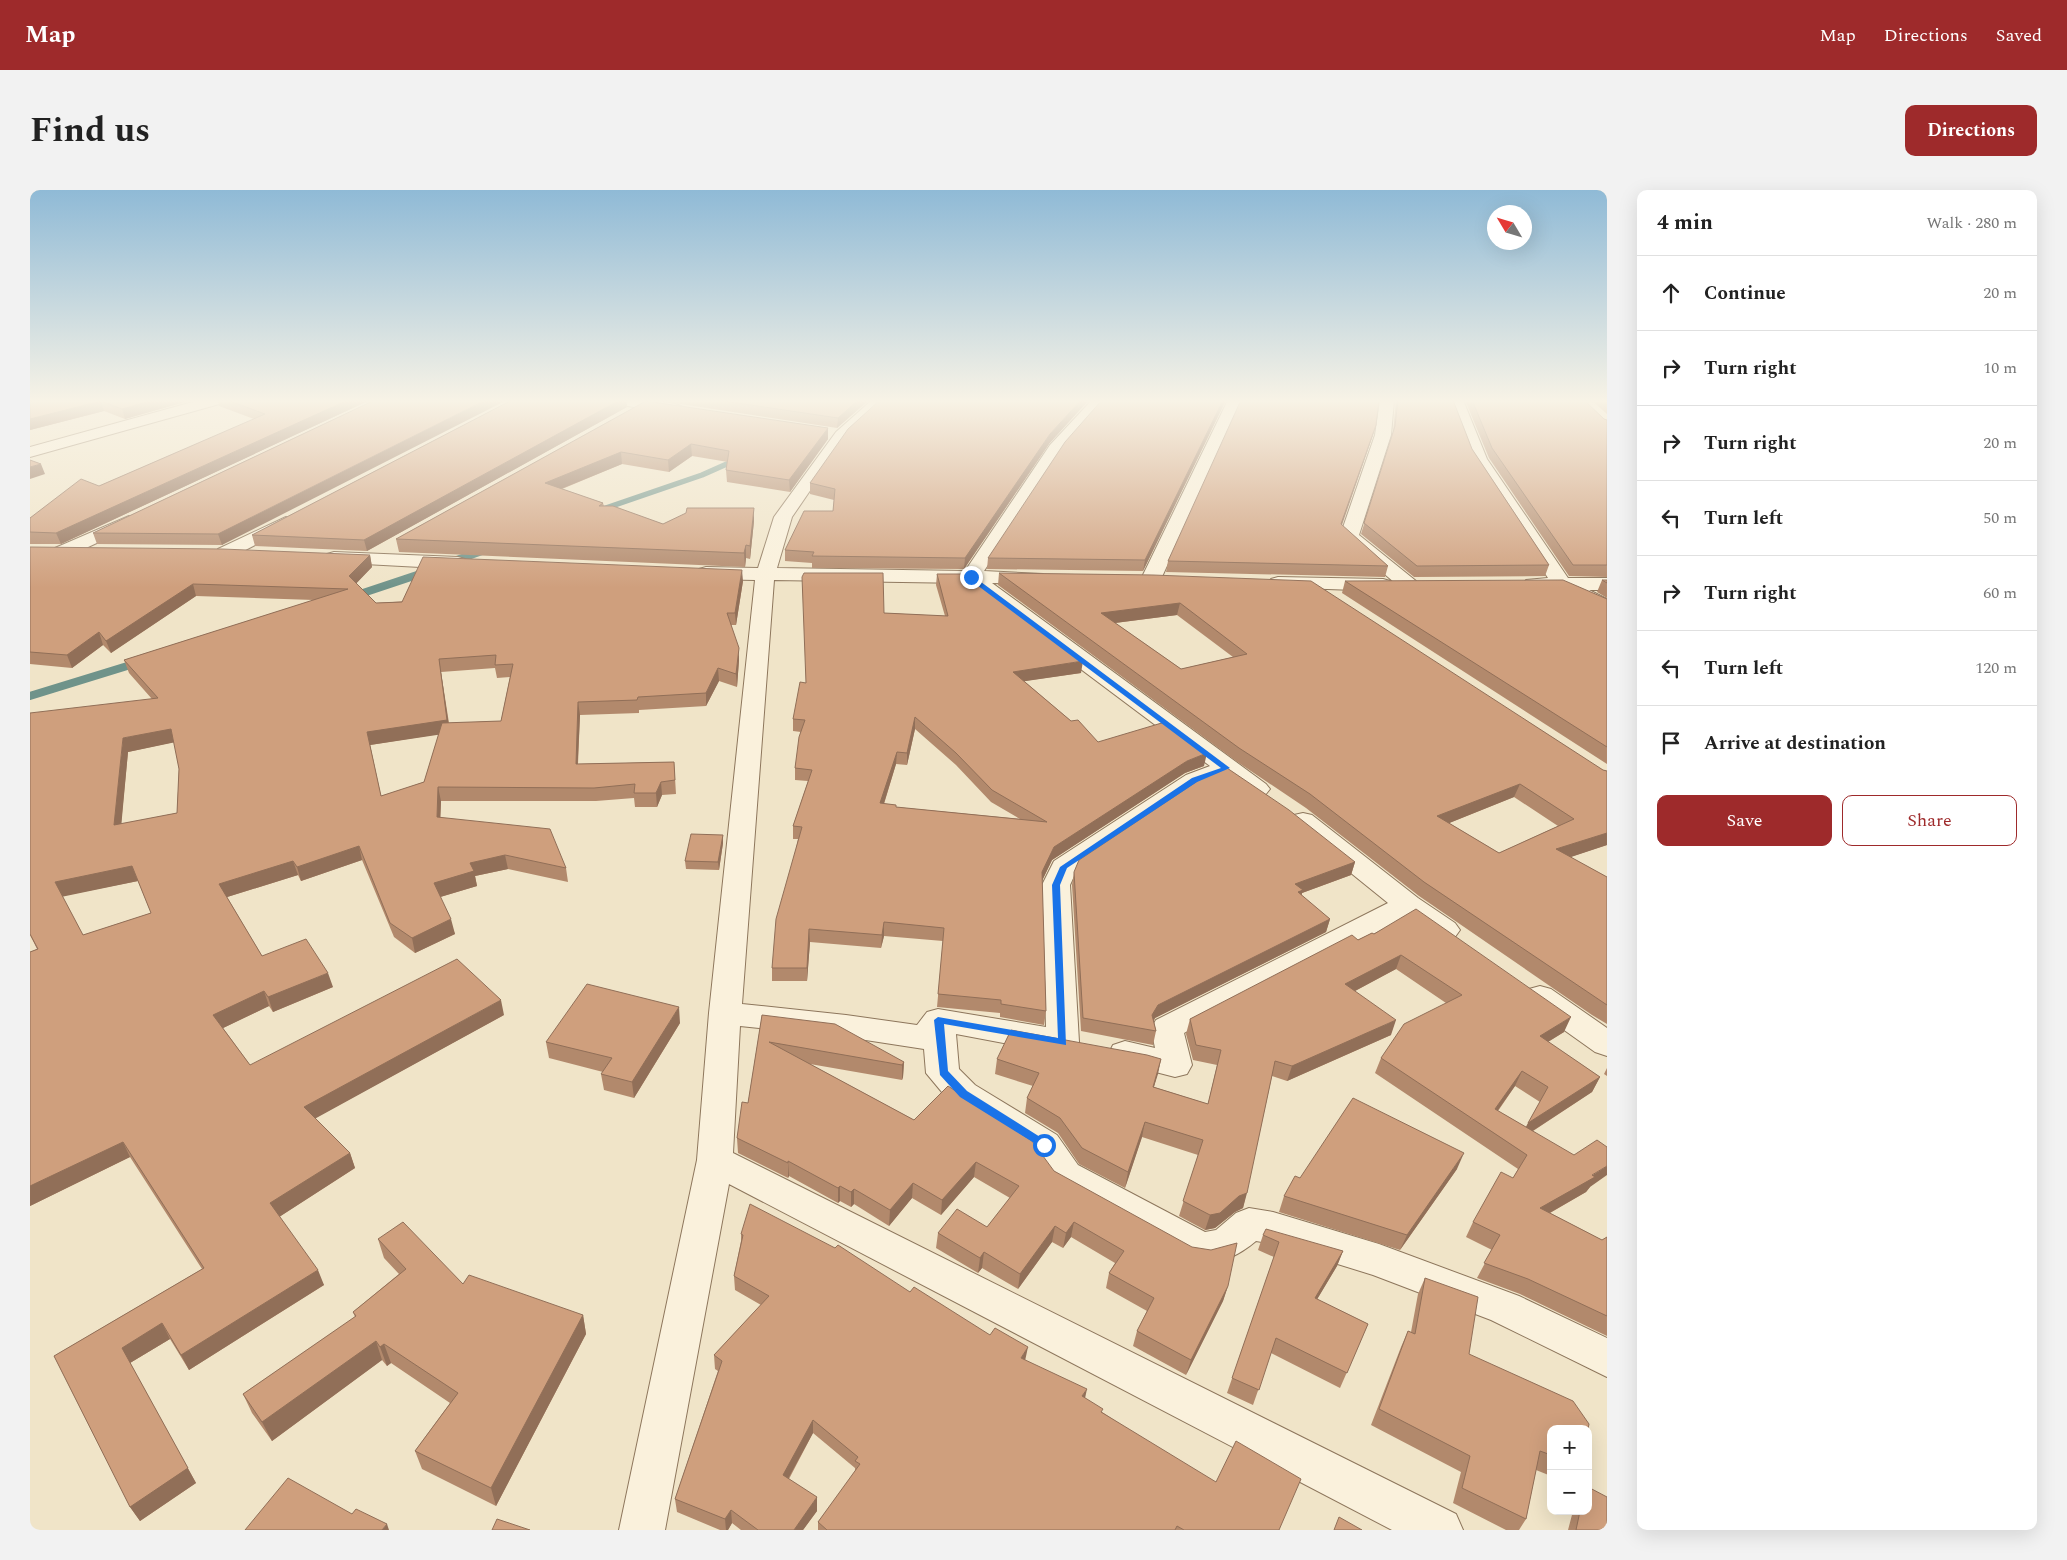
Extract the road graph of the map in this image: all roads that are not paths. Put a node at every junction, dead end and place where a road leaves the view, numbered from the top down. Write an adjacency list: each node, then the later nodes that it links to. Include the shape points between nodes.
1 (815, 463): 17 (street, via 782,517)
2 (1046, 463): 18 (street)
3 (1209, 463): 20 (street, via 1160,579)
4 (1374, 463): 25 (street, via 1349,536 1418,585)
5 (1481, 463): 23 (street)
6 (304, 513): 11 (street)
7 (143, 514): 9 (street, via 54,552)
8 (396, 545): 14 (street)
9 (101, 552)
10 (206, 553): 11 (street)
11 (225, 553): 12 (street)
12 (264, 555)
13 (312, 557): 14 (street)
14 (370, 559): 15 (street)
15 (475, 563)
16 (688, 572): 17 (street)
17 (765, 575): 18 (street); 32 (street)
18 (971, 577): 19 (street); 28 (street)
19 (1051, 578)
20 (1131, 578)
21 (1257, 582): 25 (street)
22 (1514, 584): 23 (street)
23 (1562, 584): 24 (street); 27 (street)
24 (1607, 584)
25 (1314, 585): 26 (street)
26 (1347, 606)
27 (1607, 608)
28 (1226, 768): 29 (street, via 1280,805); 35 (street, via 1194,780 1064,867 1056,885)
29 (1408, 904): 30 (street); 35 (street, via 1167,1028 1175,1066 1144,1056)
30 (1464, 943)
31 (1520, 982): 34 (street)
32 (725, 1013): 33 (street, via 925,1038); 36 (street)
33 (938, 1020): 35 (street); 37 (street, via 943,1072 963,1094 1044,1145 1065,1175 1202,1249 1227,1243 1249,1224 1273,1228 1379,1261 1505,1308)
34 (1607, 1044)
35 (1084, 1046)
36 (715, 1160): 38 (street); 39 (street)
37 (1607, 1358)
38 (646, 1528)
39 (1440, 1530)

